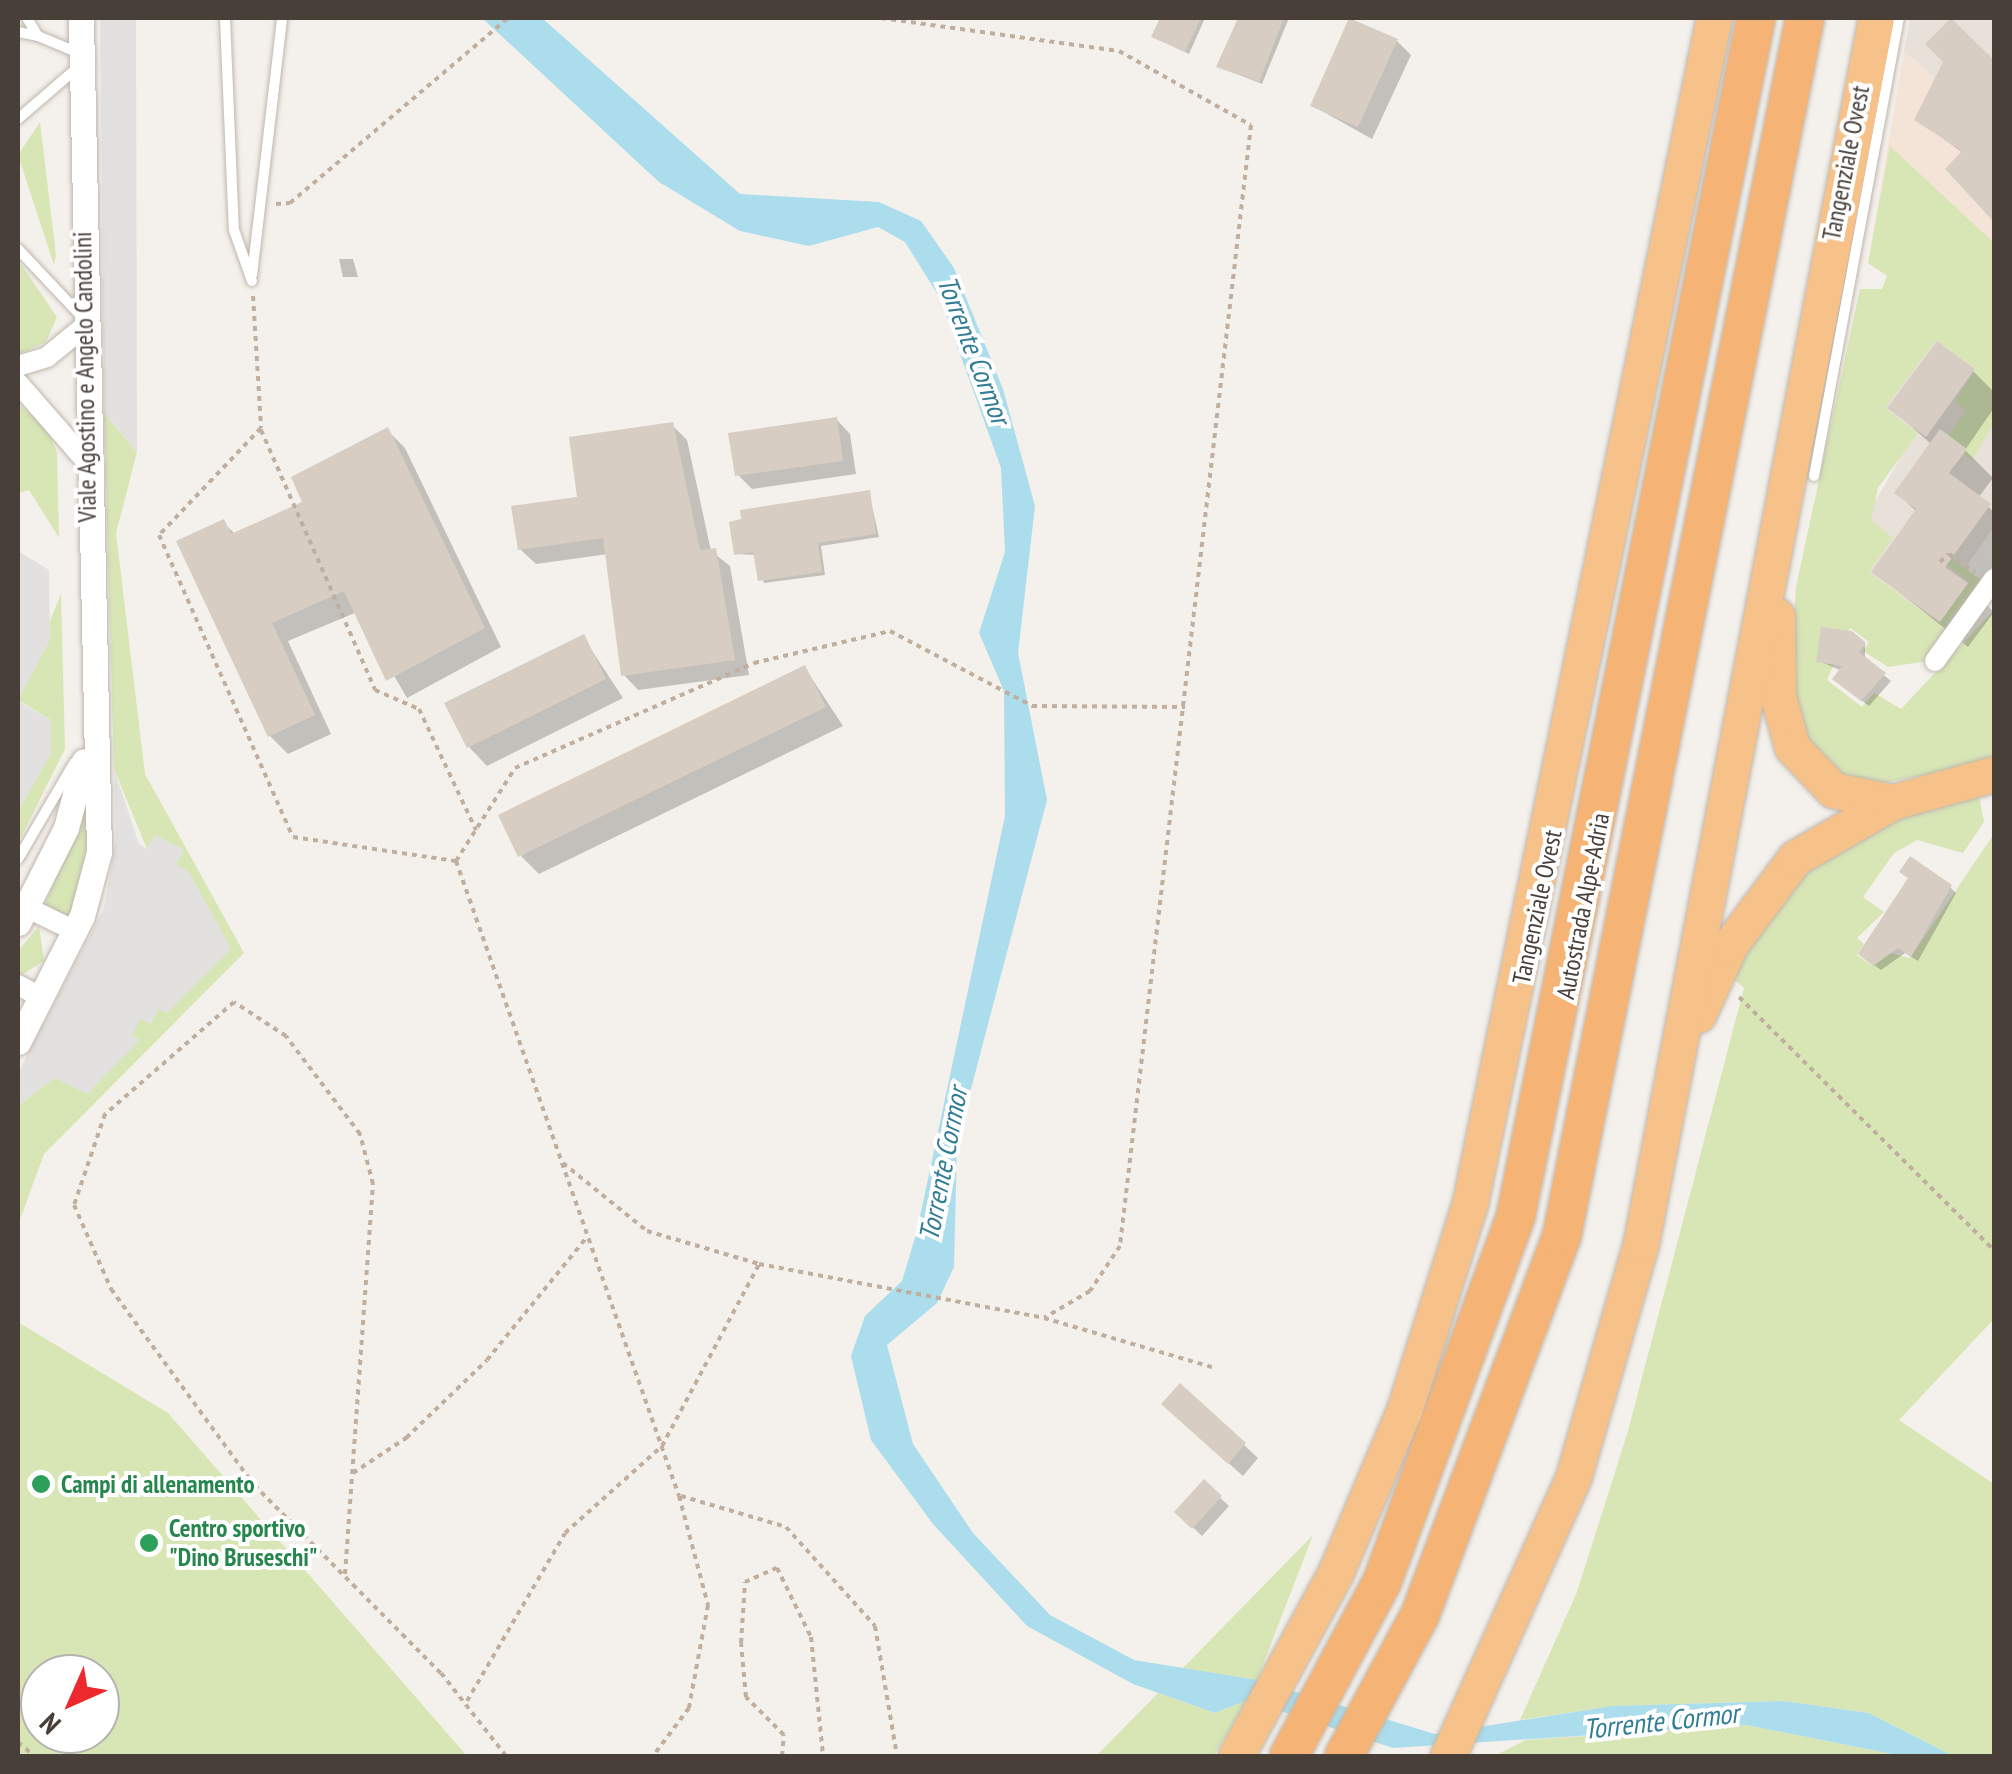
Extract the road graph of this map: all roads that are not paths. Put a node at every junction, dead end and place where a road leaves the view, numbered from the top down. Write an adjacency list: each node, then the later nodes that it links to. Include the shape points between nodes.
1 (27, 18): 11 (lane)
2 (80, 18): 12 (street, Viale Agostino e Angelo Candolini)
3 (225, 18): 4 (lane, via 230,199 252,281 255,206)
4 (282, 18)
5 (1714, 18): 32 (highway, Tangenziale Ovest, via 1470,1203 1404,1412 1335,1574)
6 (1756, 18): 33 (highway, Autostrada Alpe-Adria, via 1516,1215 1382,1582)
7 (1805, 18): 34 (highway, Autostrada Alpe-Adria, via 1562,1234 1420,1616)
8 (1876, 18): 20 (highway, Tangenziale Ovest)
9 (1900, 18): 19 (lane)
10 (18, 32): 11 (lane)
11 (38, 36): 12 (lane)
12 (81, 59): 13 (lane); 15 (street, Viale Agostino e Angelo Candolini)
13 (18, 119)
14 (18, 248): 15 (lane)
15 (84, 323): 16 (street, via 47,357); 18 (street, Viale Agostino e Angelo Candolini)
16 (18, 366)
17 (18, 383): 18 (street)
18 (86, 461): 23 (street, Viale Agostino e Angelo Candolini)
19 (1814, 476)
20 (1774, 551): 25 (highway, via 1778,696 1792,746 1833,790); 31 (highway, Tangenziale Ovest)
21 (1992, 582): 22 (street)
22 (1936, 661)
23 (90, 736): 26 (lane); 27 (street, Viale Agostino e Angelo Candolini, via 73,808); 28 (street, Viale Agostino e Angelo Candolini, via 99,852)
24 (1994, 774): 25 (highway)
25 (1892, 802): 31 (highway, via 1795,858 1712,982)
26 (18, 859)
27 (22, 915): 28 (street, Viale Agostino e Angelo Candolini)
28 (74, 931): 29 (street, Viale Agostino e Angelo Candolini)
29 (29, 991): 30 (street, Viale Agostino e Angelo Candolini)
30 (18, 1042)
31 (1674, 1060): 35 (highway, Tangenziale Ovest, via 1641,1243 1574,1474)
32 (1236, 1756)
33 (1289, 1756)
34 (1344, 1756)
35 (1448, 1756)

